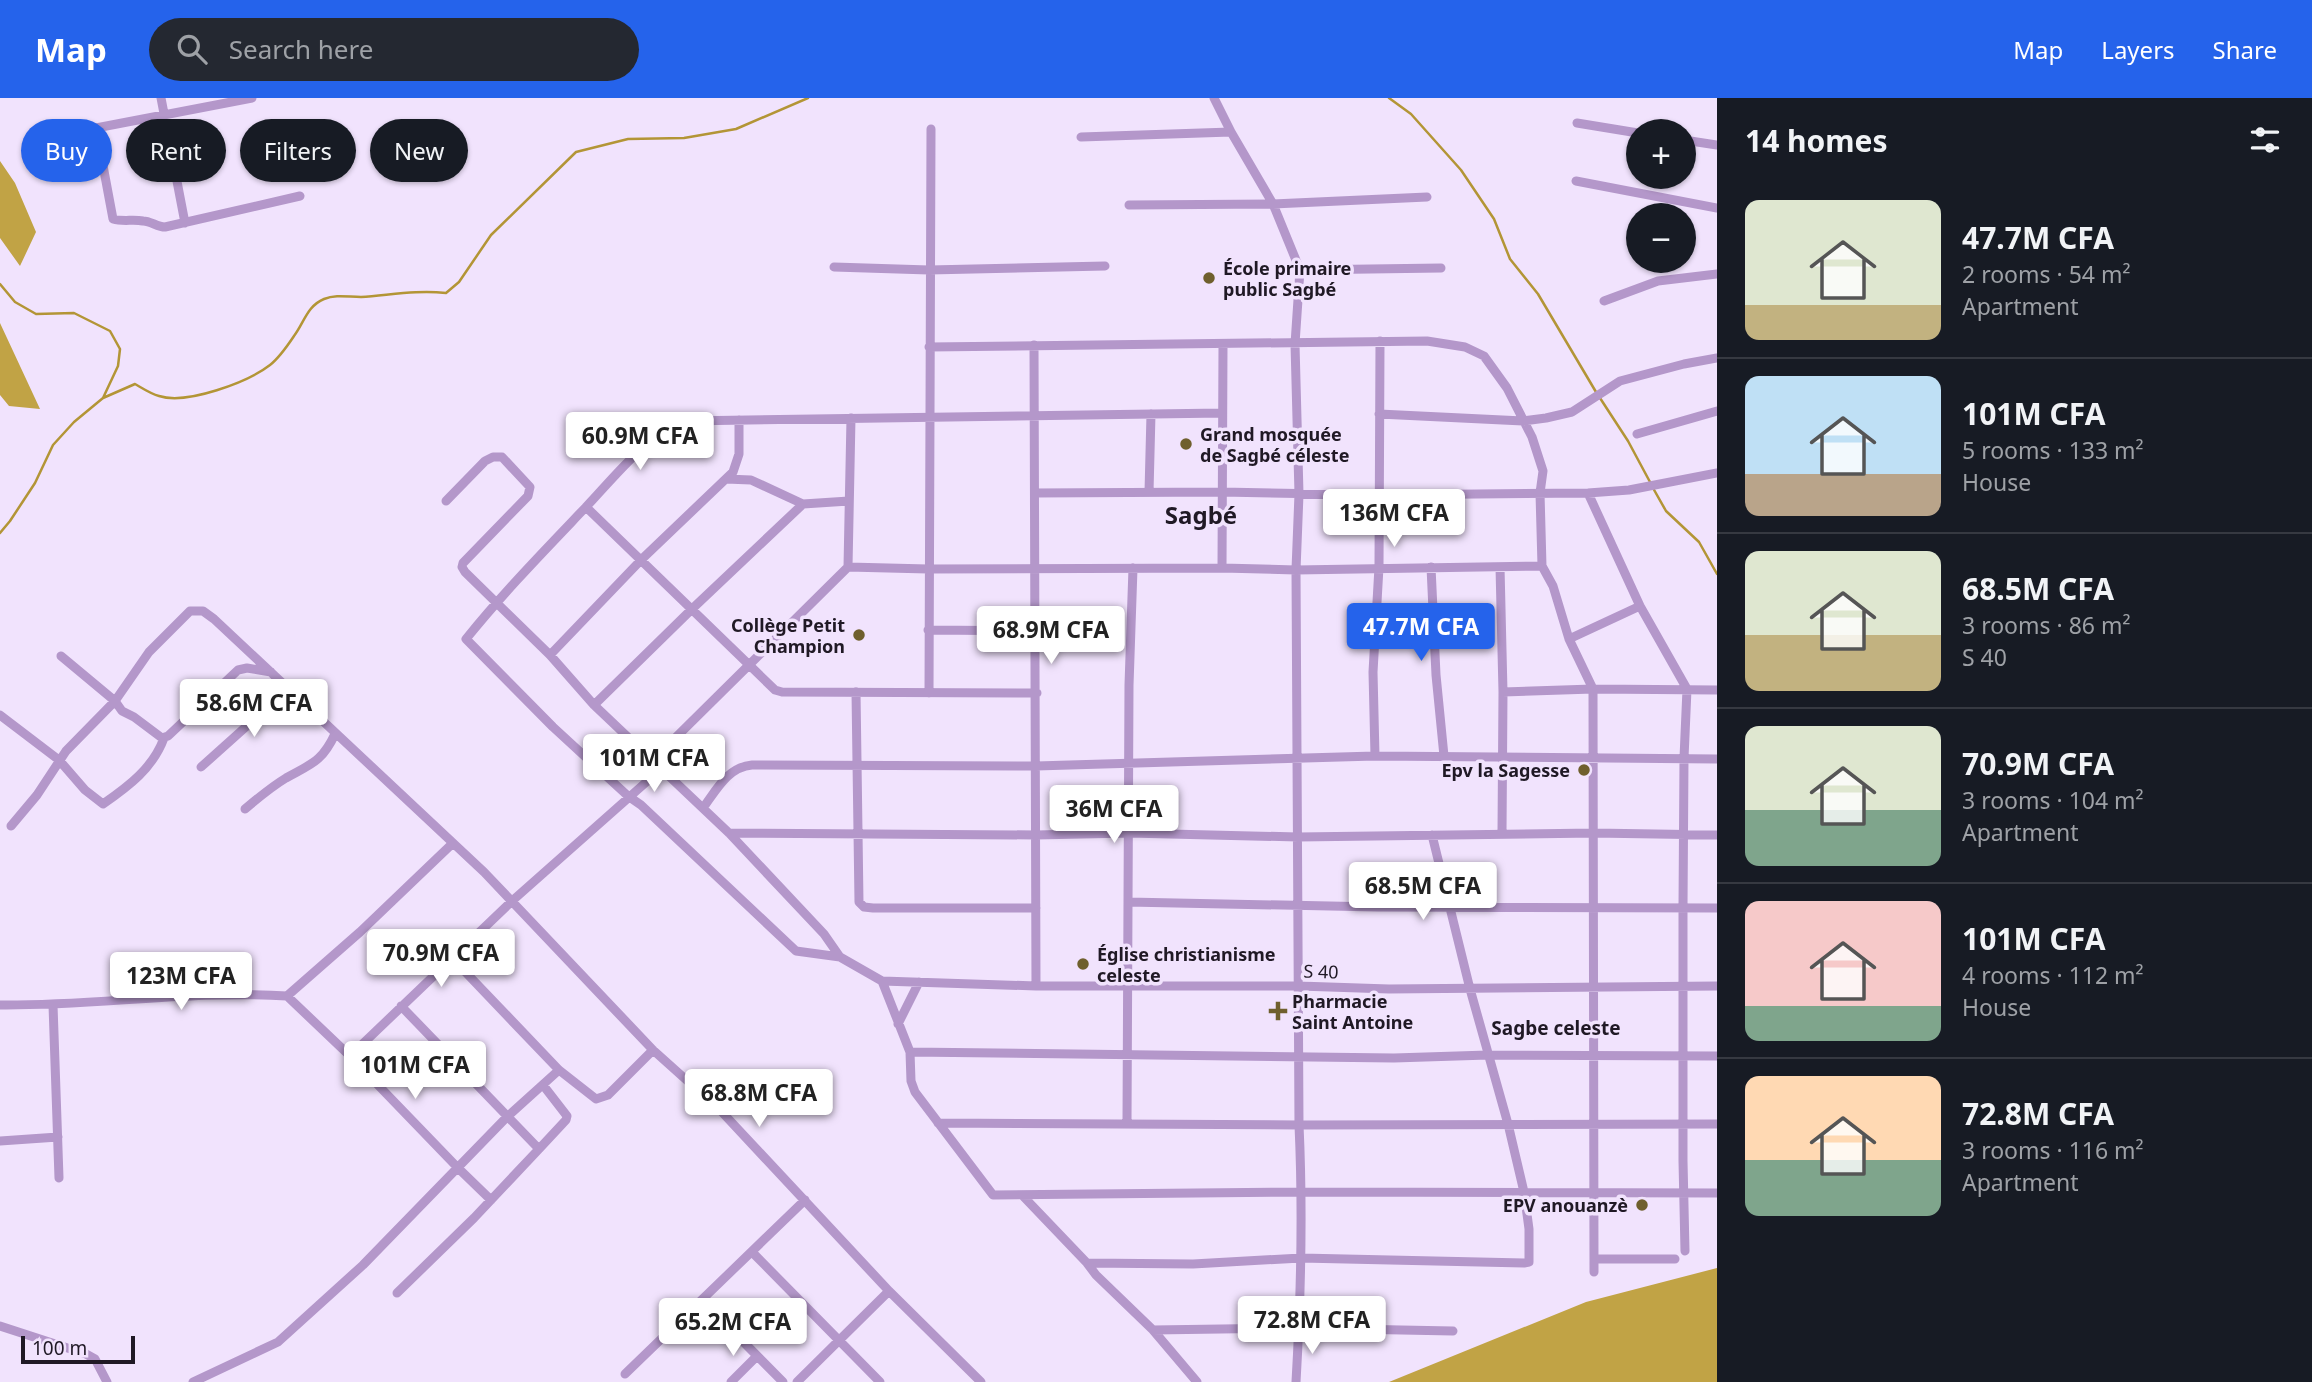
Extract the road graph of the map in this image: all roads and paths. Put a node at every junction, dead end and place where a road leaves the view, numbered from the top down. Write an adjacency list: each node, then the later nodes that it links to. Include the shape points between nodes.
1 (161, 98): 4 (street)
2 (252, 98): 4 (street)
3 (1214, 98): 8 (street)
4 (164, 114): 18 (street); 18 (street, via 99,126 96,131 113,219 145,220 161,228)
5 (1577, 123): 7 (street)
6 (931, 129): 22 (street)
7 (1626, 131)
8 (1231, 132): 9 (street); 15 (street)
9 (1081, 137)
10 (1696, 142): 11 (street)
11 (1717, 145)
12 (1576, 181): 17 (street)
13 (300, 196): 18 (street)
14 (1427, 197): 15 (street)
15 (1273, 204): 16 (street); 23 (street)
16 (1129, 205)
17 (1717, 208)
18 (185, 223)
19 (1105, 266): 22 (street)
20 (834, 267): 22 (street)
21 (1441, 268): 23 (street)
22 (929, 270): 30 (street)
23 (1300, 270): 27 (street)
24 (1717, 274): 25 (street, via 1658,281)
25 (1604, 301)
26 (1380, 341): 27 (street); 35 (street); 40 (street, via 1427,341 1475,350 1498,374)
27 (1295, 344): 29 (street); 49 (street)
28 (1034, 345): 29 (street); 30 (street); 36 (street)
29 (1223, 345): 33 (street)
30 (929, 346): 37 (street)
31 (1717, 358): 40 (street, via 1620,381 1572,412)
32 (1717, 411): 41 (street)
33 (1222, 413): 34 (street); 45 (street)
34 (1151, 414): 36 (street); 44 (street)
35 (1379, 414): 40 (street); 50 (street)
36 (1034, 416): 37 (street); 46 (street)
37 (929, 417): 38 (street); 63 (street)
38 (851, 418): 39 (street); 52 (street)
39 (739, 420): 43 (street, via 739,454); 54 (street, via 675,424 647,445)
40 (1523, 421): 47 (street, via 1542,464)
41 (1637, 434)
42 (1717, 473): 48 (street)
43 (726, 480): 53 (street, via 751,480); 55 (street)
44 (1149, 492): 45 (street); 46 (street)
45 (1222, 492): 49 (street); 62 (street)
46 (1035, 493): 64 (street)
47 (1540, 493): 48 (street); 50 (street); 57 (street)
48 (1588, 493): 67 (street)
49 (1299, 494): 50 (street); 65 (street)
50 (1379, 495): 58 (street)
51 (446, 501): 66 (street, via 493,457 502,457 530,487 528,496 463,562 465,572)
52 (849, 501): 53 (street); 56 (street)
53 (803, 504): 68 (street)
54 (586, 507): 55 (street); 66 (street)
55 (642, 559): 68 (street); 72 (street)
56 (848, 566): 63 (street); 74 (street)
57 (1542, 566): 60 (street); 71 (street)
58 (1379, 567): 59 (street); 65 (street); 89 (street, via 1373,672)
59 (1431, 567): 60 (street); 90 (street)
60 (1500, 567): 81 (street)
61 (1133, 568): 62 (street); 64 (street); 98 (street)
62 (1222, 568): 65 (street)
63 (928, 569): 64 (street); 69 (street)
64 (1035, 570): 70 (street)
65 (1296, 570): 96 (street)
66 (496, 602): 72 (street); 103 (street, via 466,639)
67 (1640, 606): 71 (street); 78 (street)
68 (692, 609): 74 (street); 85 (street)
69 (928, 630): 70 (street); 82 (street)
70 (1036, 632): 83 (street)
71 (1569, 639): 77 (street)
72 (550, 655): 85 (street)
73 (61, 656): 84 (street)
74 (748, 664): 80 (street, via 782,692); 97 (street)
75 (271, 672): 76 (street); 84 (street, via 214,620 196,610 149,652); 88 (street, via 237,670)
76 (288, 688): 87 (street); 101 (street)
77 (1593, 689): 78 (street); 81 (street); 92 (street)
78 (1687, 689): 79 (street); 93 (street)
79 (1717, 690)
80 (856, 692): 82 (street); 99 (street)
81 (1503, 692): 91 (street)
82 (929, 693): 83 (street)
83 (1037, 693): 100 (street)
84 (115, 701): 88 (street, via 122,711); 95 (street)
85 (594, 705): 97 (street)
86 (0, 715): 95 (street)
87 (335, 734): 105 (street, via 315,763); 117 (street)
88 (164, 738): 95 (street, via 153,762 103,804)
89 (1375, 756): 90 (street); 96 (street)
90 (1444, 756): 91 (street)
91 (1502, 757): 92 (street); 111 (street)
92 (1593, 758): 93 (street); 109 (street)
93 (1684, 758): 94 (street); 110 (street)
94 (1717, 759)
95 (59, 760): 106 (street)
96 (1298, 760): 98 (street); 116 (street)
97 (652, 761): 102 (street)
98 (1129, 763): 100 (street); 108 (street)
99 (858, 765): 100 (street); 104 (street, via 741,766 732,770); 112 (street)
100 (1036, 766): 113 (street)
101 (201, 767)
102 (661, 769): 103 (street); 104 (street)
103 (628, 796): 118 (street); 126 (street, via 796,950)
104 (703, 807): 107 (street)
105 (245, 809)
106 (11, 826)
107 (729, 833): 112 (street); 126 (street)
108 (1129, 833): 113 (street); 116 (street); 119 (street)
109 (1594, 833): 110 (street); 111 (street); 123 (street)
110 (1684, 833): 115 (street); 124 (street)
111 (1502, 834): 114 (street)
112 (859, 835): 113 (street); 122 (street, via 858,891 864,907)
113 (1036, 835): 122 (street)
114 (1432, 835): 116 (street); 121 (street)
115 (1717, 835)
116 (1298, 836): 120 (street)
117 (453, 843): 118 (street); 137 (street)
118 (512, 901): 127 (street); 142 (street)
119 (1128, 902): 120 (street); 134 (street)
120 (1297, 904): 121 (street); 131 (street)
121 (1450, 907): 123 (street); 136 (street)
122 (1036, 908): 130 (street)
123 (1592, 908): 124 (street); 135 (street)
124 (1683, 908): 125 (street); 132 (street)
125 (1717, 908)
126 (840, 957): 128 (street)
127 (452, 958): 140 (street); 151 (street)
128 (882, 981): 129 (street, S 40); 141 (street)
129 (919, 982): 130 (street, S 40); 141 (street)
130 (1036, 986): 134 (street, S 40)
131 (1299, 986): 134 (street, S 40); 136 (street, S 40); 150 (street)
132 (1684, 986): 133 (street, S 40); 135 (street, S 40); 147 (street)
133 (1717, 986)
134 (1128, 987): 144 (street)
135 (1593, 988): 136 (street, S 40); 146 (street)
136 (1470, 989): 145 (street)
137 (287, 996): 139 (street, via 160,997); 148 (street)
138 (0, 1005): 139 (street)
139 (53, 1005): 161 (street)
140 (401, 1006): 148 (street); 153 (street)
141 (898, 1024): 143 (street)
142 (653, 1050): 151 (street, via 601,1099 589,1095); 173 (street, via 722,1111)
143 (910, 1052): 144 (street); 154 (street, via 915,1092)
144 (1127, 1055): 150 (street); 155 (street)
145 (1488, 1055): 146 (street); 150 (street); 156 (street)
146 (1594, 1055): 147 (street); 157 (street)
147 (1683, 1055): 149 (street); 158 (street)
148 (350, 1056): 164 (street)
149 (1717, 1056)
150 (1299, 1057): 160 (street)
151 (559, 1070): 152 (street)
152 (543, 1085): 153 (street); 163 (street, via 567,1116)
153 (507, 1117): 163 (street); 164 (street)
154 (938, 1123): 155 (street); 171 (street, via 993,1195)
155 (1127, 1123): 160 (street)
156 (1507, 1124): 157 (street); 160 (street); 167 (street)
157 (1594, 1124): 158 (street); 170 (street)
158 (1682, 1124): 159 (street); 168 (street)
159 (1717, 1124)
160 (1298, 1125): 166 (street)
161 (58, 1137): 162 (street); 165 (street)
162 (0, 1142)
163 (540, 1149): 172 (street)
164 (458, 1168): 172 (street); 193 (street, via 363,1265 278,1342)
165 (59, 1178)
166 (1302, 1192): 167 (street); 171 (street); 176 (street)
167 (1524, 1192): 170 (street); 176 (street, via 1527,1263)
168 (1683, 1193): 169 (street); 170 (street); 174 (street)
169 (1717, 1193)
170 (1594, 1194): 177 (street)
171 (1022, 1195): 179 (street)
172 (491, 1200): 182 (street)
173 (805, 1200): 175 (street); 181 (street)
174 (1685, 1251)
175 (752, 1252): 183 (street); 188 (street)
176 (1301, 1258): 179 (street); 185 (street)
177 (1594, 1259): 178 (street); 180 (street)
178 (1675, 1259)
179 (1087, 1263): 186 (street)
180 (1594, 1272)
181 (889, 1291): 188 (street); 191 (street)
182 (397, 1293)
183 (702, 1300): 189 (street); 190 (street)
184 (0, 1326): 192 (street, via 86,1354 95,1359)
185 (1299, 1328): 186 (street); 187 (street); 199 (street)
186 (1153, 1330): 198 (street)
187 (1453, 1331)
188 (839, 1341): 196 (street); 197 (street)
189 (757, 1356): 194 (street); 195 (street)
190 (625, 1374)
191 (978, 1381)
192 (107, 1382)
193 (193, 1382)
194 (731, 1382)
195 (783, 1382)
196 (797, 1382)
197 (880, 1382)
198 (1197, 1382)
199 (1296, 1382)

